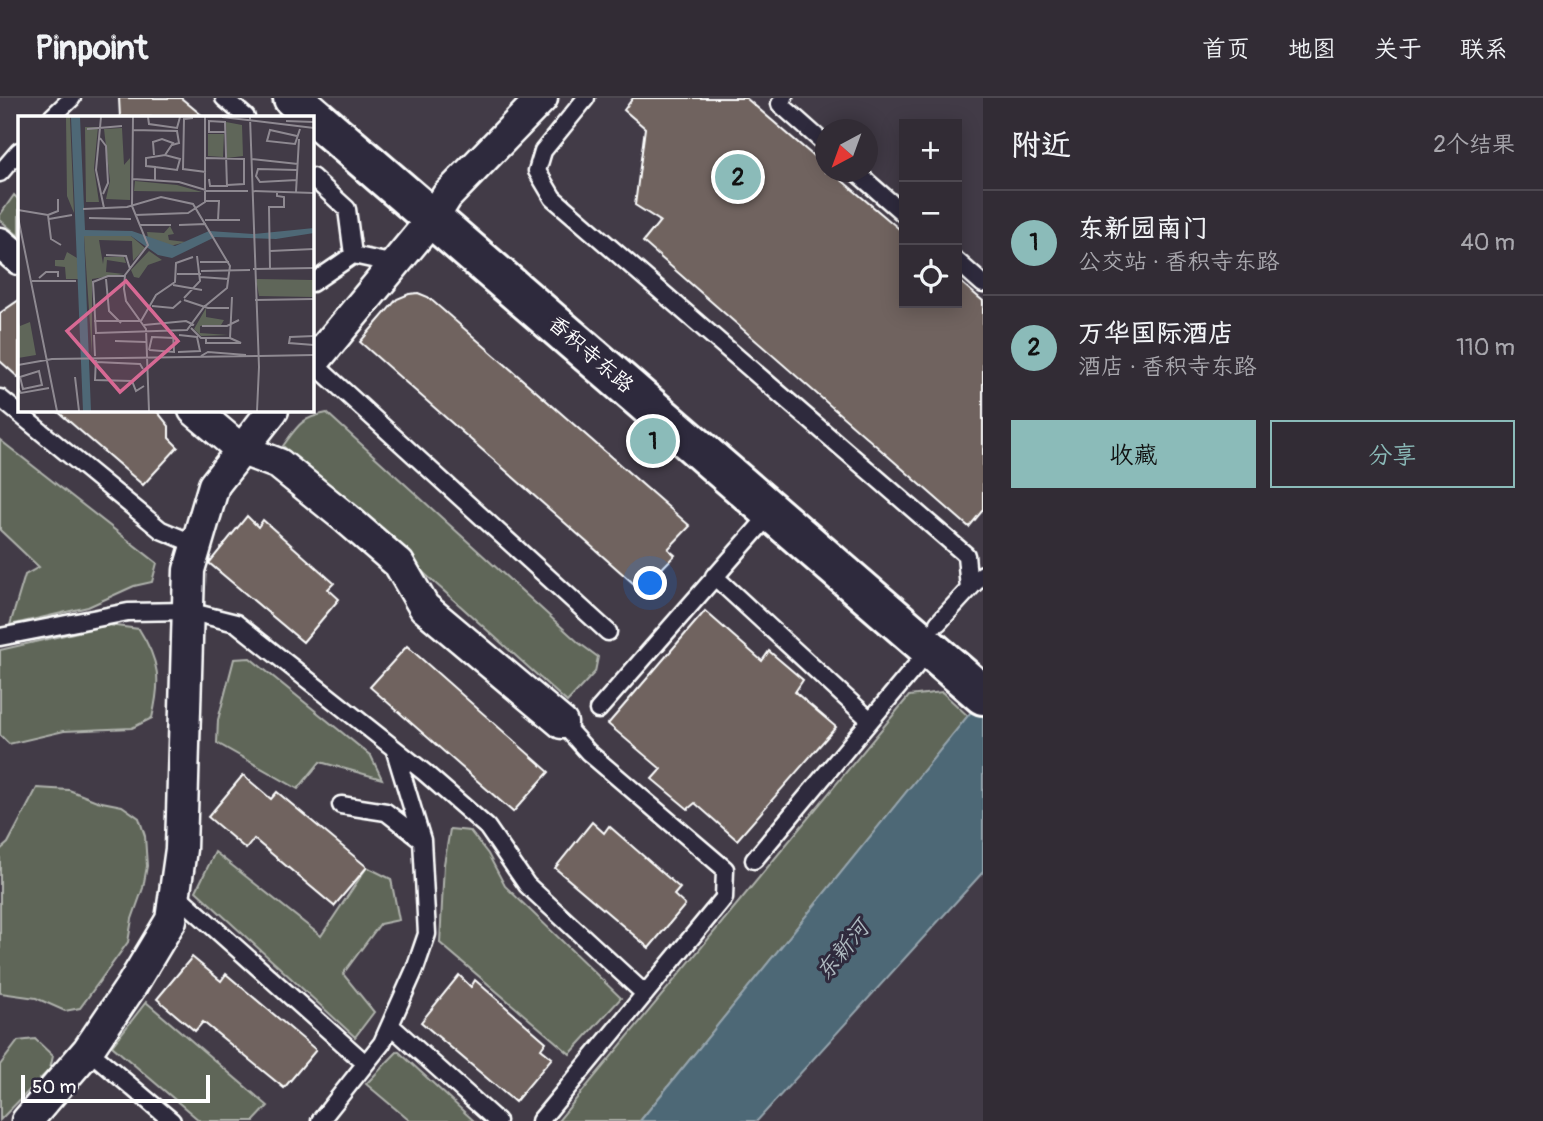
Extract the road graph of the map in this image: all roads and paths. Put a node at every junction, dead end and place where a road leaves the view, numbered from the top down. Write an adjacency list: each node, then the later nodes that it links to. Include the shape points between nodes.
1 (72, 98): 8 (lane)
2 (224, 98): 9 (lane)
3 (293, 98): 15 (main road, 香积寺东路)
4 (335, 98): 15 (main road, 香积寺东路)
5 (542, 98): 15 (street)
6 (586, 98): 32 (lane, via 543,151 537,171 553,198 966,555)
7 (784, 98): 10 (lane, via 780,104)
8 (53, 116)
9 (245, 116)
10 (815, 135)
11 (15, 155): 12 (lane)
12 (0, 173)
13 (313, 178): 17 (lane, via 347,209)
14 (867, 182): 16 (lane)
15 (440, 207): 18 (street); 28 (main road, 香积寺东路); 36 (main road, 香积寺东路)
16 (899, 210)
17 (353, 255): 18 (lane); 20 (lane)
18 (395, 264): 22 (street)
19 (962, 265): 21 (lane)
20 (313, 282)
21 (983, 284)
22 (313, 362)
23 (313, 364): 34 (lane)
24 (0, 398): 29 (lane, via 161,530)
25 (195, 411): 27 (street)
26 (272, 411): 27 (street)
27 (240, 449): 29 (street, via 214,485); 39 (street, via 279,464 348,519 399,564 425,607)
28 (773, 511): 31 (lane); 36 (main road, 香积寺东路)
29 (197, 545): 33 (street, via 189,570)
30 (983, 574): 32 (lane)
31 (714, 576): 37 (lane); 38 (lane)
32 (969, 589): 36 (lane)
33 (188, 611): 35 (lane, via 128,612); 40 (lane, via 236,623); 44 (street, via 181,849)
34 (608, 632)
35 (0, 637)
36 (960, 658): 38 (lane)
37 (598, 710)
38 (870, 720): 43 (lane)
39 (562, 723): 45 (lane, via 588,752 725,869 724,898)
40 (394, 748): 42 (lane); 45 (lane, via 486,827 527,885)
41 (341, 805): 42 (lane, via 386,812)
42 (422, 840): 46 (lane, via 427,934)
43 (754, 860)
44 (174, 892): 47 (street, via 171,920); 48 (lane)
45 (645, 994): 53 (lane)
46 (390, 1025): 48 (lane); 52 (lane)
47 (89, 1050): 49 (street); 50 (lane)
48 (365, 1063): 51 (lane)
49 (27, 1121)
50 (172, 1121)
51 (320, 1121)
52 (497, 1121)
53 (540, 1121)

